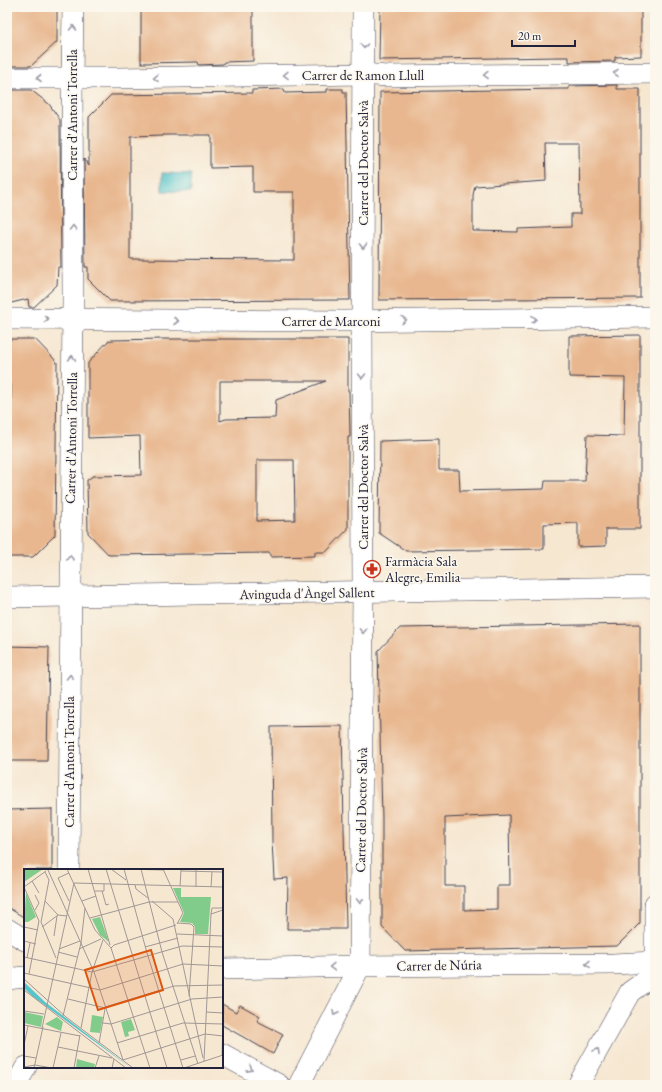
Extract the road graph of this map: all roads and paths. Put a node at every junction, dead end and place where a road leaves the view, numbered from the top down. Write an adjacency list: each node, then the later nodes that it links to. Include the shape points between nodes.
1 (73, 7): 6 (street, Carrer d'Antoni Torrella, one-way to 1)
2 (363, 7): 4 (street, Carrer del Doctor Salvà, one-way to 4)
3 (655, 72): 4 (street, Carrer de Ramon Llull, one-way to 4, via 386,76)
4 (364, 74): 6 (street, Carrer de Ramon Llull, one-way to 6); 10 (street, Carrer del Doctor Salvà, one-way to 10)
5 (7, 78): 6 (street, Carrer de Ramon Llull, one-way to 5)
6 (72, 78): 9 (street, Carrer d'Antoni Torrella, one-way to 6)
7 (655, 317): 10 (street, Carrer de Marconi, one-way to 7)
8 (7, 319): 9 (street, Carrer de Marconi, one-way to 9)
9 (73, 319): 10 (street, Carrer de Marconi, one-way to 10); 14 (street, Carrer d'Antoni Torrella, one-way to 9)
10 (362, 321): 12 (street, Carrer del Doctor Salvà, one-way to 12)
11 (655, 587): 12 (street, Avinguda d'Àngel Sallent)
12 (363, 592): 14 (street, Avinguda d'Àngel Sallent); 22 (street, Carrer del Doctor Salvà, one-way to 22)
13 (7, 597): 14 (street, Avinguda d'Àngel Sallent)
14 (70, 597): 15 (street, Carrer d'Antoni Torrella, one-way to 14)
15 (69, 869)
16 (655, 904): 19 (street)
17 (7, 930): 18 (street)
18 (24, 939)
19 (655, 949)
20 (655, 962): 21 (street, Carrer de Núria)
21 (613, 964): 22 (street, Carrer de Núria, one-way to 22); 27 (street, via 627,978)
22 (360, 966): 23 (street, Carrer de Núria, one-way to 23); 32 (street, one-way to 32)
23 (223, 969)
24 (655, 974): 27 (street)
25 (24, 977): 26 (street)
26 (7, 979)
27 (630, 992): 33 (street, one-way to 27)
28 (223, 1055): 31 (street, one-way to 31)
29 (25, 1068): 30 (street)
30 (16, 1085)
31 (278, 1085)
32 (299, 1085)
33 (578, 1085)

